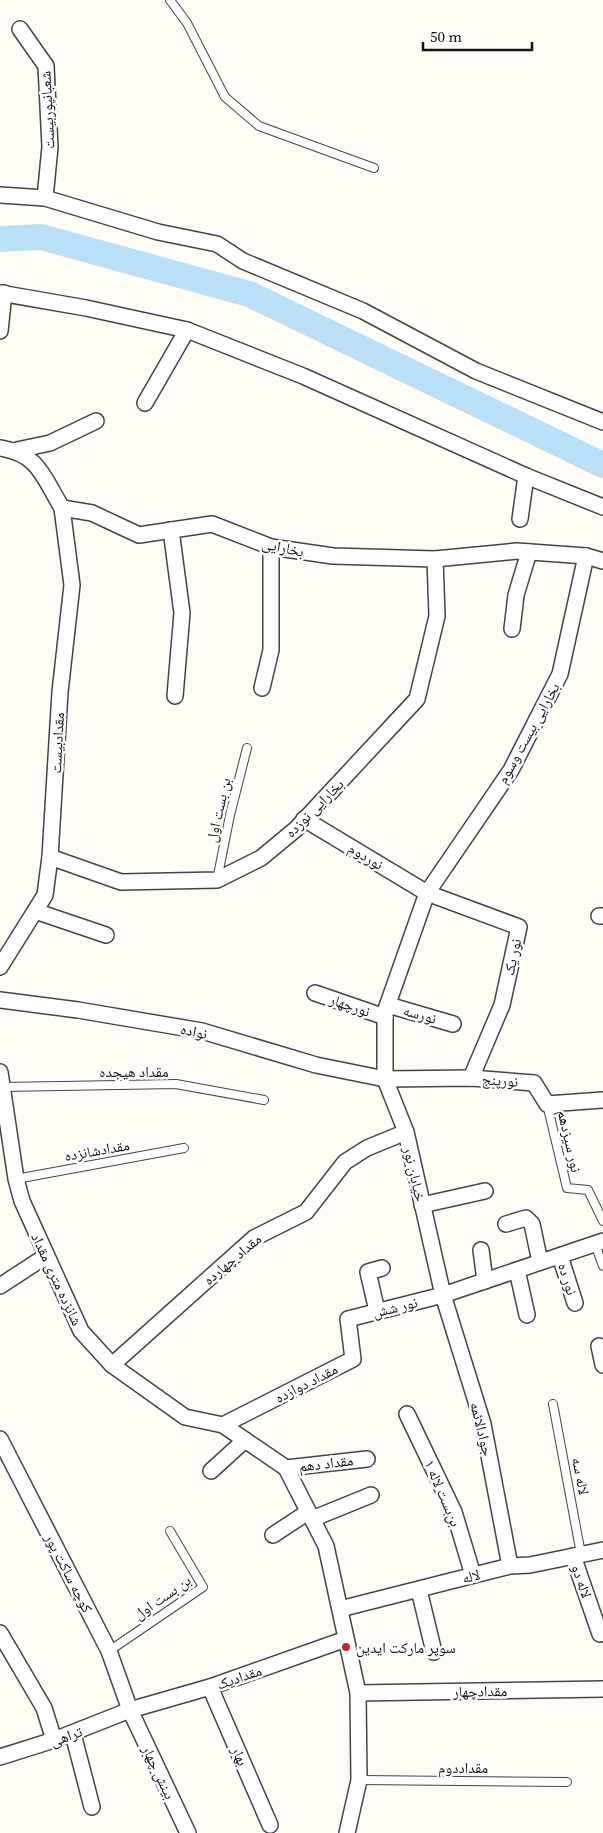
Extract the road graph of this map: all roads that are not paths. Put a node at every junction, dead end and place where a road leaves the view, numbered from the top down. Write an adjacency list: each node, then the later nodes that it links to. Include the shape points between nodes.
1 (170, 0): 3 (lane, via 187,23 226,97 259,126)
2 (20, 29): 5 (street, شعبانپوربیست, via 46,66 50,147)
3 (374, 168)
4 (0, 195): 5 (street)
5 (45, 198): 11 (street, via 158,232 217,244 243,261 363,311 476,371)
6 (2, 293): 7 (street); 8 (street)
7 (187, 330): 9 (street); 14 (street, via 303,376)
8 (0, 331)
9 (145, 403)
10 (96, 420): 13 (street, via 50,443)
11 (603, 422)
12 (0, 448): 13 (street)
13 (17, 450): 16 (street, via 34,462)
14 (526, 476): 15 (street); 17 (street)
15 (603, 507)
16 (62, 508): 18 (street, بخارایی, via 92,513 139,535); 29 (street, مقدادبیست, via 72,585 60,692)
17 (520, 519)
18 (171, 530): 19 (street, بخارایی, via 212,524); 26 (street, via 182,614)
19 (271, 547): 22 (street, بخارایی, via 333,556); 25 (street, via 271,650)
20 (529, 552): 21 (street, بخارایی); 22 (street, بخارایی); 24 (street, via 516,595)
21 (586, 556): 23 (street, بخارایی); 31 (street, بخارایی بیست وسوم, via 560,674 510,770)
22 (435, 559): 28 (street, بخارایی نوزده, via 437,616 417,699)
23 (603, 561)
24 (512, 629)
25 (262, 688)
26 (175, 696)
27 (247, 748): 30 (lane, بن بست اول)
28 (304, 820): 30 (street, بخارایی نوزده, via 260,858); 31 (street, نوردوم)
29 (50, 857): 30 (street, بخارایی نوزده, via 121,882); 32 (street, مقدادبیست, via 45,895)
30 (217, 880)
31 (427, 892): 37 (street, خیابان نور); 40 (street, نور یک, via 519,927 502,1006)
32 (35, 911): 33 (street); 34 (street, مقدادبیست)
33 (106, 935)
34 (0, 968)
35 (315, 993): 37 (street, نورچهار)
36 (0, 1000): 41 (street, نواده, via 202,1032 316,1065)
37 (386, 1011): 38 (street, نورسه); 41 (street, خیابان نور)
38 (453, 1024)
39 (0, 1072): 42 (street, شانزده متری مقداد)
40 (471, 1078): 41 (street, نورپنج); 45 (street, نورپنج, via 534,1083)
41 (385, 1079): 46 (street, خیابان نور)
42 (3, 1088): 43 (lane, مقداد هیجده, via 176,1084); 48 (street, شانزده متری مقداد)
43 (264, 1100)
44 (603, 1100): 45 (street)
45 (547, 1104): 51 (lane, نور سیزدهم, via 567,1188 588,1190)
46 (406, 1132): 50 (street, خیابان نور); 69 (street, مقداد چهارده, via 367,1148 345,1162 306,1212 254,1238)
47 (184, 1148): 48 (lane, مقدادشانزده)
48 (16, 1179): 55 (street, شانزده متری مقداد)
49 (485, 1191): 50 (street)
50 (422, 1204): 63 (street, خیابان نور)
51 (603, 1221)
52 (506, 1224): 57 (street, via 526,1218 532,1224)
53 (599, 1242): 56 (street); 58 (lane)
54 (481, 1250): 61 (street)
55 (46, 1256): 62 (street); 69 (street, شانزده متری مقداد, via 82,1331)
56 (560, 1256): 57 (street); 64 (street, نور ده)
57 (540, 1262): 60 (street)
58 (603, 1266)
59 (382, 1268): 65 (street, via 368,1272)
60 (517, 1270): 61 (street); 66 (street)
61 (485, 1281): 63 (street)
62 (0, 1286)
63 (443, 1295): 65 (street, نور شش); 85 (street, جوادالائمه, via 483,1424)
64 (575, 1303)
65 (378, 1311): 67 (street, نور شش)
66 (527, 1315)
67 (348, 1319): 73 (street, مقداد دوازده, via 353,1359)
68 (599, 1346): 70 (street)
69 (112, 1365): 73 (street, شانزده متری مقداد, via 185,1417)
70 (603, 1365)
71 (553, 1404): 84 (lane, لاله سه)
72 (407, 1414): 86 (street, بن‌بست لاله ۱, via 454,1512)
73 (223, 1425): 75 (street, شانزده متری مقداد)
74 (0, 1439): 92 (street, کوچه ساکت پور)
75 (245, 1440): 77 (street, شانزده متری مقداد); 78 (street)
76 (367, 1459): 77 (street, مقداد دهم)
77 (286, 1468): 80 (street, شانزده متری مقداد)
78 (211, 1471)
79 (371, 1495): 80 (street)
80 (310, 1515): 82 (street); 88 (street, شانزده متری مقداد, via 326,1546)
81 (170, 1531): 92 (lane, بن بست اول, via 203,1587)
82 (273, 1535)
83 (603, 1550): 84 (street, لاله)
84 (577, 1555): 85 (street, لاله); 90 (street, لاله دو)
85 (510, 1566): 86 (street, لاله)
86 (473, 1575): 87 (street, لاله)
87 (419, 1590): 88 (street, لاله); 93 (street)
88 (340, 1609): 91 (street, شانزده متری مقداد)
89 (0, 1633): 99 (street, via 44,1708)
90 (600, 1634)
91 (346, 1639): 94 (street, مقدادیک); 96 (street, شانزده متری مقداد)
92 (109, 1650): 97 (street, کوچه ساکت پور)
93 (434, 1652)
94 (210, 1686): 97 (street, مقدادیک); 104 (street, بهار)
95 (603, 1689): 96 (street, مقدادچهار)
96 (358, 1693): 101 (street, شانزده متری مقداد)
97 (130, 1710): 98 (street, تراهی); 105 (street, بینش چهار)
98 (73, 1734): 99 (street, تراهی); 103 (street)
99 (54, 1740): 100 (street, تراهی)
100 (0, 1757)
101 (359, 1780): 102 (lane, مقداددوم); 106 (street, شانزده متری مقداد)
102 (567, 1782)
103 (92, 1807)
104 (270, 1825)
105 (188, 1833)
106 (348, 1833)

